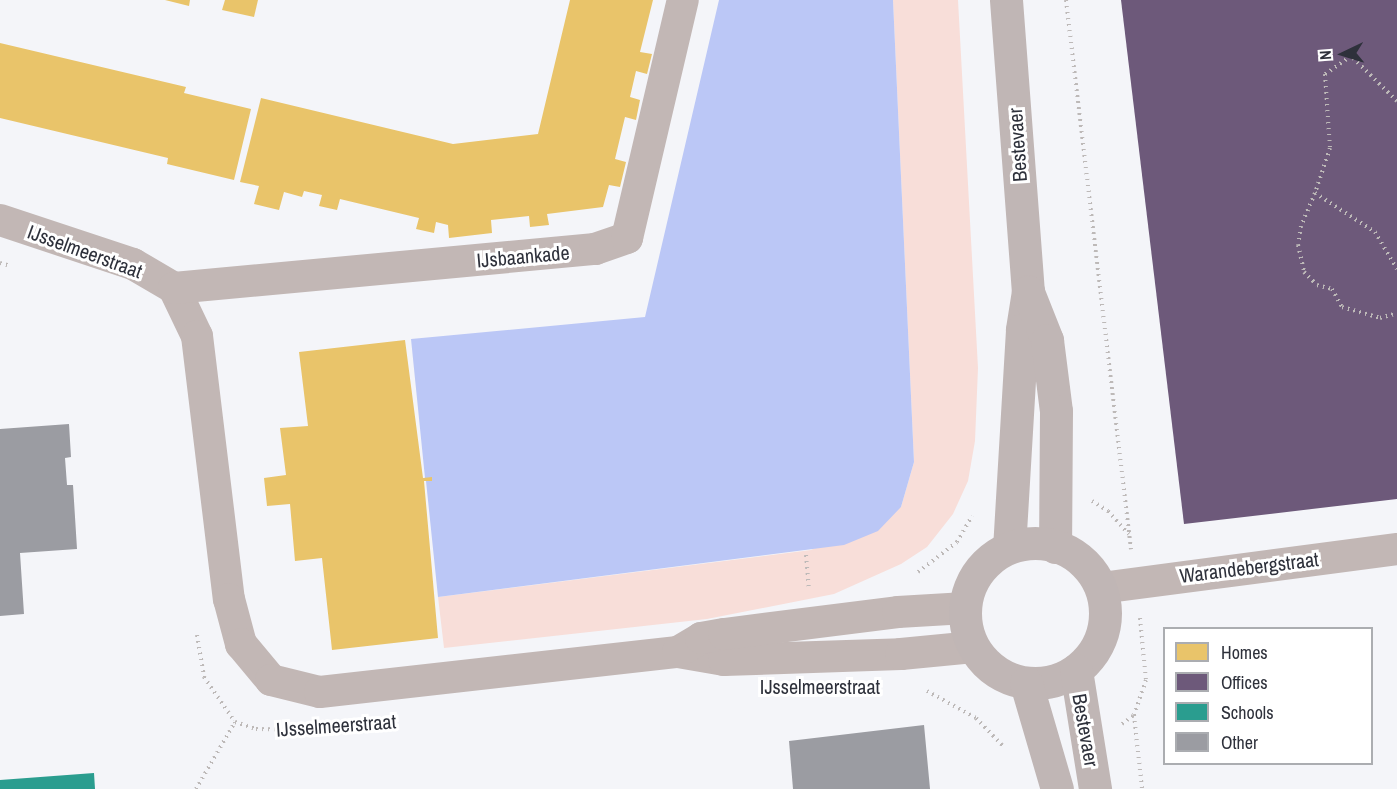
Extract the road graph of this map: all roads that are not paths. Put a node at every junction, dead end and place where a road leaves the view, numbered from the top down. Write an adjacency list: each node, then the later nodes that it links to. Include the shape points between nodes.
1 (683, 0): 4 (street, IJsbaankade, via 627,238 596,249)
2 (1006, 0): 5 (street, Bestevaer)
3 (0, 220): 4 (street, IJsselmeerstraat, via 133,264)
4 (174, 288): 12 (street, IJsselmeerstraat, via 197,336 229,599 241,644 271,680 320,692)
5 (1028, 291): 6 (street, Bestevaer, via 1022,330); 7 (street, Bestevaer, via 1047,340 1056,411)
6 (1009, 547): 7 (street, via 1041,543); 10 (street, via 982,565 967,594)
7 (1055, 547): 9 (street, via 1066,550 1087,566)
8 (1397, 549): 9 (street, Warandebergstraat)
9 (1101, 588): 13 (street, via 1105,611 1102,633 1092,654)
10 (966, 608): 11 (street, via 965,626); 12 (street, IJsselmeerstraat, via 898,612 708,636)
11 (974, 647): 12 (street, IJsselmeerstraat, via 902,654 724,660); 14 (street, via 998,674)
12 (678, 652)
13 (1076, 670): 14 (street, via 1055,681); 16 (street, Bestevaer)
14 (1026, 683): 15 (street, Bestevaer)
15 (1057, 789)
16 (1095, 789)

